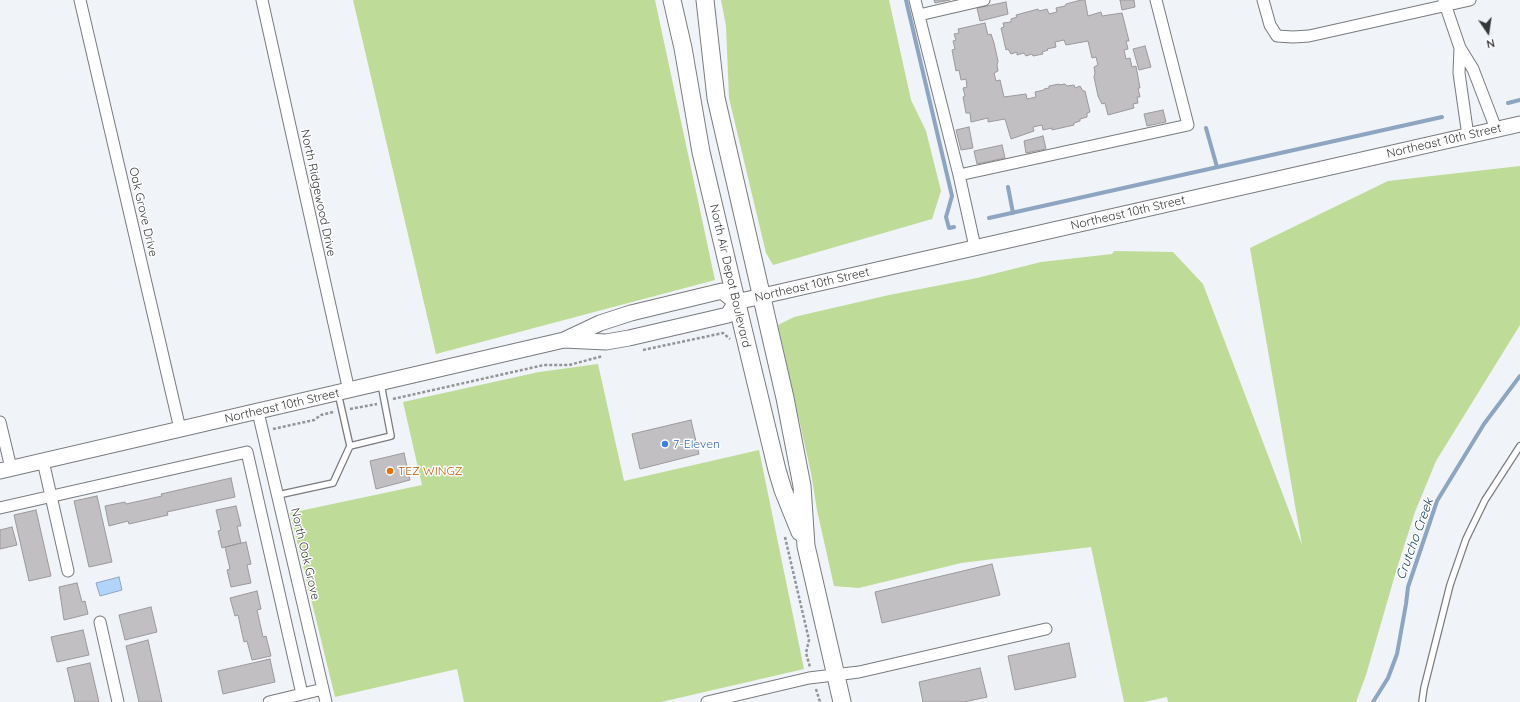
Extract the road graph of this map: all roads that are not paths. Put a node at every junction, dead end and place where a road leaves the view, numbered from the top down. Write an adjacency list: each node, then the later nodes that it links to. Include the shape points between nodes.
1 (80, 0): 25 (street, Oak Grove Drive)
2 (262, 0): 22 (street, North Ridgewood Drive, via 325,285)
3 (672, 0): 19 (main road, North Air Depot Boulevard, via 701,152)
4 (705, 0): 18 (main road, North Air Depot Boulevard, via 716,98)
5 (915, 0): 11 (street)
6 (984, 0): 11 (street)
7 (1156, 0): 16 (street, via 1188,125)
8 (1263, 0): 10 (street, via 1270,25 1277,36 1293,37 1309,36)
9 (1470, 0): 10 (street)
10 (1445, 3): 12 (street)
11 (919, 15): 16 (street)
12 (1460, 48): 14 (street, via 1473,69); 15 (street, via 1459,73)
13 (1520, 124): 14 (main road, Northeast 10th Street)
14 (1496, 129): 15 (main road, Northeast 10th Street)
15 (1468, 136): 17 (main road, Northeast 10th Street)
16 (959, 175): 17 (street)
17 (975, 247): 18 (main road, Northeast 10th Street)
18 (762, 296): 19 (main road, Northeast 10th Street); 33 (main road, North Air Depot Boulevard, via 802,486)
19 (736, 302): 20 (main road, Northeast 10th Street, via 728,315 629,338 606,342); 20 (main road, Northeast 10th Street, via 722,291 631,313 600,323); 33 (main road, North Air Depot Boulevard, via 777,470)
20 (564, 340): 21 (main road, Northeast 10th Street)
21 (381, 383): 22 (main road, Northeast 10th Street); 26 (lane, via 391,436)
22 (344, 392): 23 (main road, Northeast 10th Street); 26 (lane, via 342,410)
23 (258, 412): 25 (main road, Northeast 10th Street); 30 (street, North Oak Grove)
24 (0, 422): 29 (street)
25 (180, 429): 28 (main road, Northeast 10th Street)
26 (350, 446): 30 (lane, via 333,482)
27 (1520, 446): 45 (lane, via 1485,500 1466,539 1450,585)
28 (43, 461): 29 (main road, Northeast 10th Street); 31 (street)
29 (6, 470)
30 (278, 495): 38 (street, North Oak Grove)
31 (50, 496): 32 (street); 34 (street); 39 (street, via 247,452)
32 (0, 508)
33 (806, 546): 37 (main road, North Air Depot Boulevard)
34 (68, 571)
35 (100, 622): 40 (street)
36 (1046, 629): 37 (street, via 859,672)
37 (835, 675): 43 (street); 44 (main road, North Air Depot Boulevard)
38 (323, 689): 39 (street); 42 (street, North Oak Grove)
39 (302, 694): 41 (street)
40 (118, 702)
41 (268, 702)
42 (326, 702)
43 (707, 702)
44 (842, 702)
45 (1422, 702)

